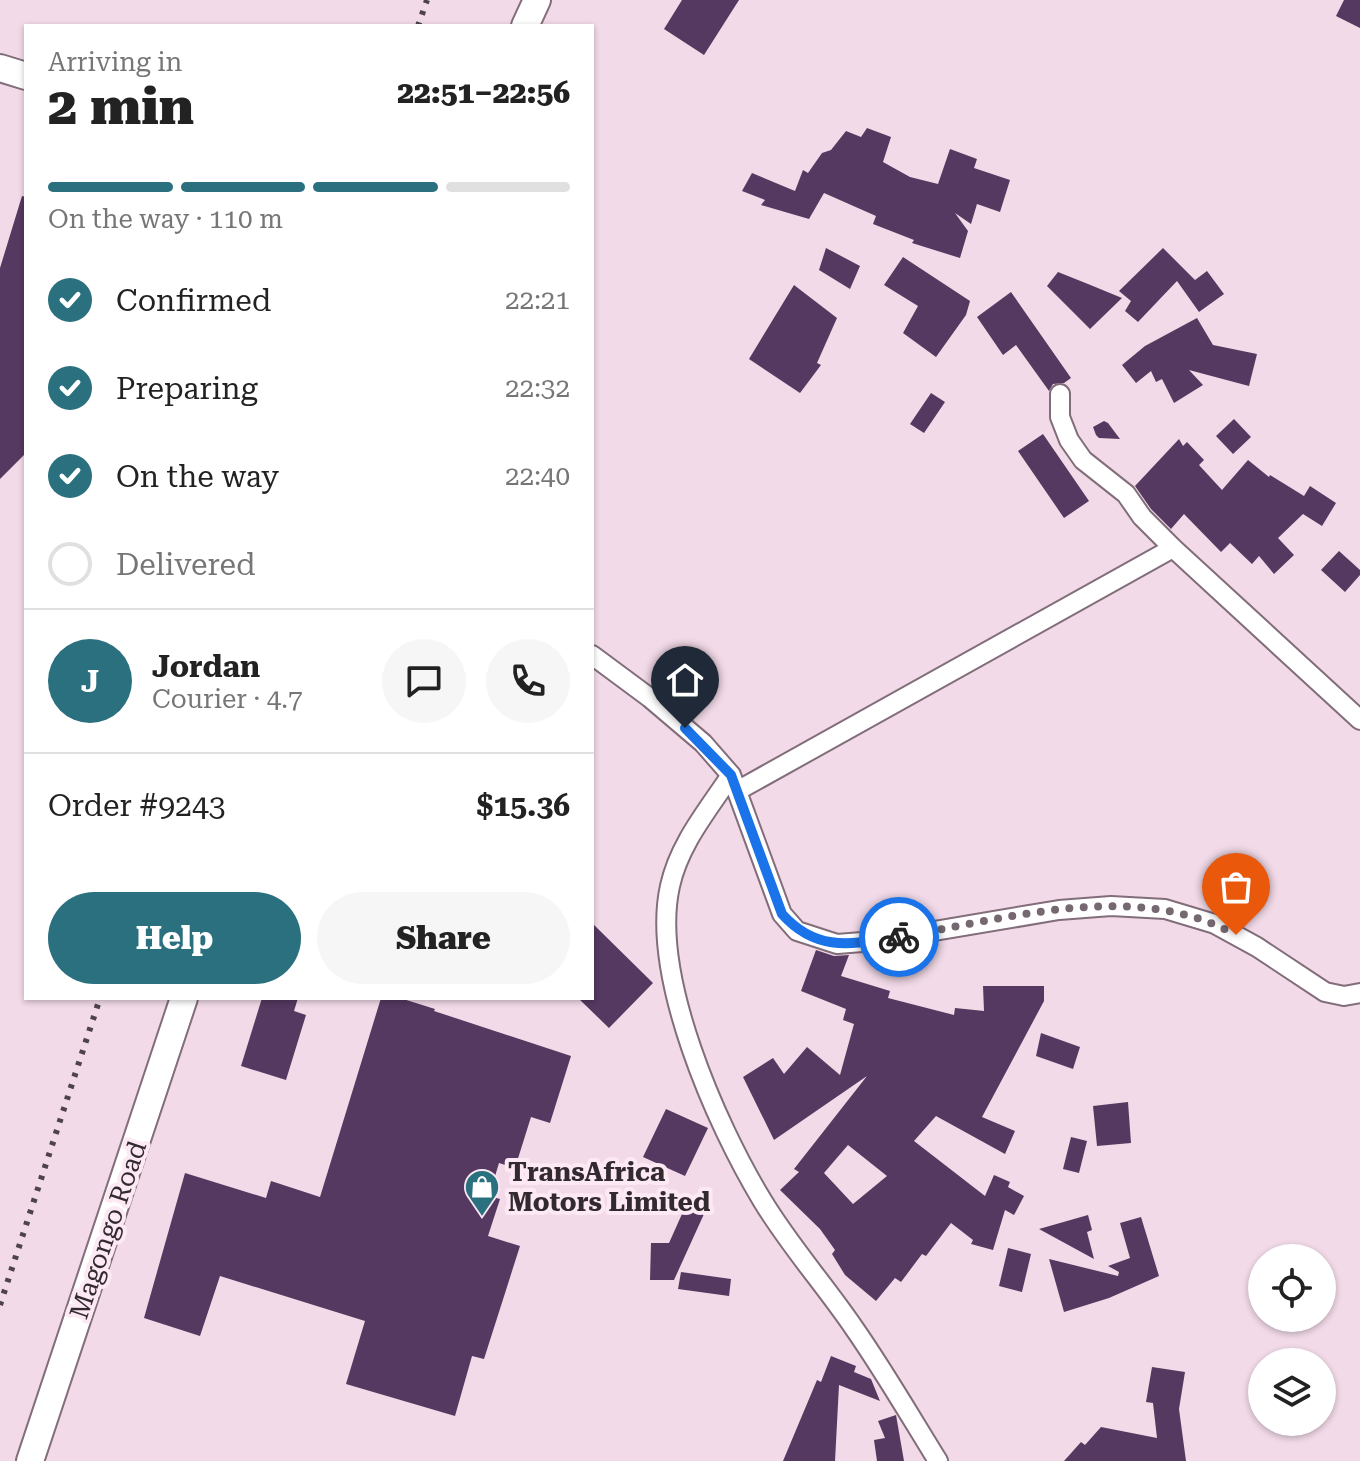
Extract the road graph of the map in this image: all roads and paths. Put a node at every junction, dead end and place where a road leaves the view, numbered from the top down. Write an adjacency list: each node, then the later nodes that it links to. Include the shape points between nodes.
1 (537, 0): 2 (street)
2 (526, 24)
3 (0, 68): 4 (street)
4 (24, 75)
5 (1060, 394): 6 (street, via 1060,417 1083,460 1126,494)
6 (1173, 548): 8 (street); 9 (street)
7 (594, 656): 9 (street, via 692,734)
8 (1360, 720)
9 (734, 783): 10 (street, via 782,914 797,931 815,939 837,944 875,941 1059,910 1165,909 1215,924 1325,992); 13 (street, via 686,843 670,885 665,924 687,1034 722,1123 762,1200 875,1359)
10 (1360, 993)
11 (183, 1000): 12 (street, Magongo Road)
12 (30, 1461)
13 (938, 1461)

